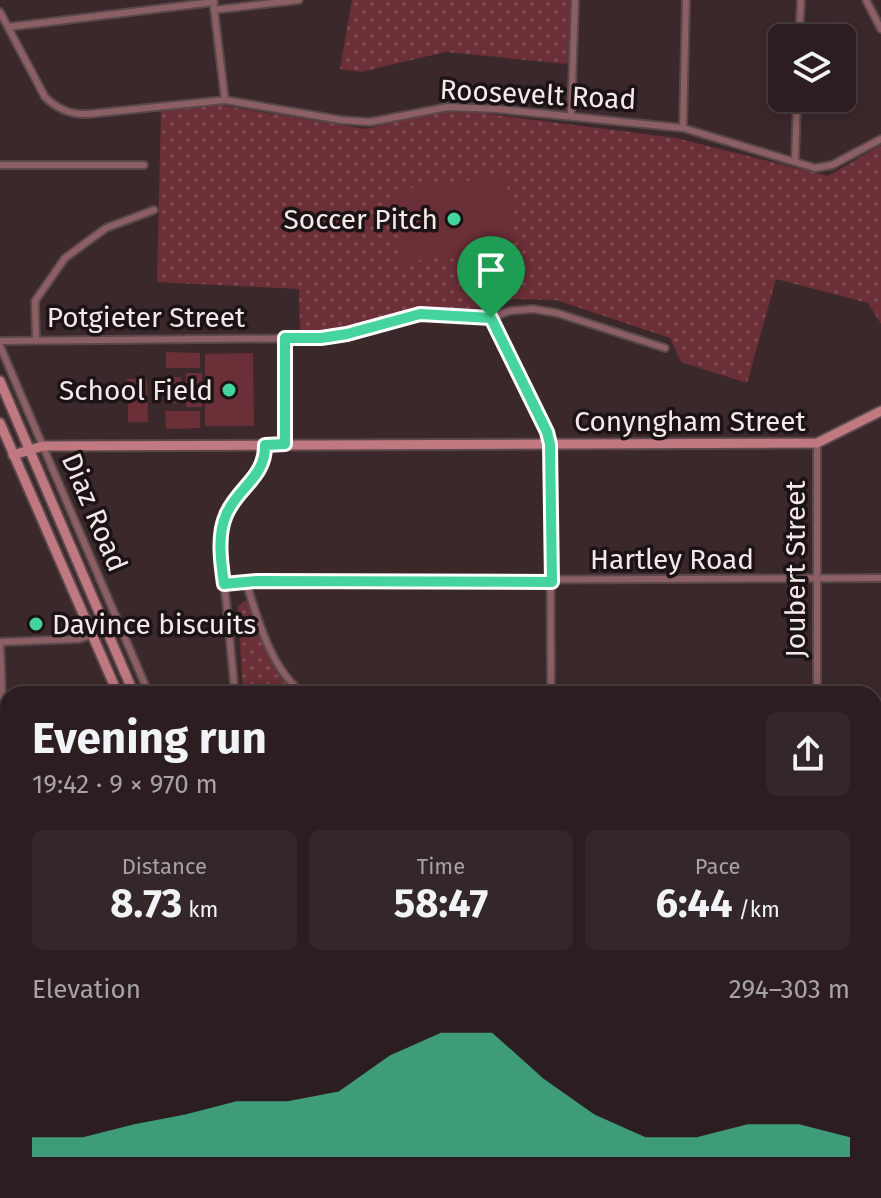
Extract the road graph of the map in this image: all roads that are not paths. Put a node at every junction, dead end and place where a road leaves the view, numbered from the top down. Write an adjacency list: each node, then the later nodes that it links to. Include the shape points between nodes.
1 (299, 0): 7 (street)
2 (575, 0): 14 (street)
3 (686, 0): 15 (street)
4 (801, 0): 9 (street)
5 (866, 0): 11 (street)
6 (214, 1): 7 (street); 10 (street)
7 (214, 10): 12 (street)
8 (0, 12): 10 (street, Roosevelt Road)
9 (800, 24)
10 (8, 27): 12 (street, Roosevelt Road, via 45,97 72,113)
11 (881, 29)
12 (225, 100): 14 (street, Roosevelt Road, via 360,122 448,107)
13 (797, 112): 17 (street)
14 (571, 116): 15 (street, Roosevelt Road)
15 (683, 128): 17 (street, Roosevelt Road)
16 (881, 139): 17 (street, Roosevelt Road, via 826,167)
17 (795, 162)
18 (0, 165): 19 (street)
19 (144, 165)
20 (154, 210): 23 (street, via 106,228 65,258 35,301)
21 (491, 318): 22 (street, Potgieter Street, via 420,314 339,336); 25 (street, Potgieter Street, via 521,309 544,310); 31 (street, via 538,408)
22 (285, 338): 23 (street, Potgieter Street); 30 (street)
23 (36, 340): 24 (street, Potgieter Street)
24 (0, 344): 33 (street, Diaz Road)
25 (665, 348)
26 (0, 381): 34 (street, Diaz Road)
27 (881, 411): 29 (street, Conyngham Street)
28 (0, 423): 35 (street, Diaz Road)
29 (817, 443): 31 (street, Conyngham Street); 37 (street, Joubert Street)
30 (285, 444): 31 (street, Conyngham Street); 32 (street, Conyngham Street)
31 (550, 444): 39 (street)
32 (265, 445): 33 (street, Conyngham Street); 40 (street, via 260,469 225,517)
33 (43, 446): 34 (street, Conyngham Street); 46 (street, Diaz Road)
34 (29, 449): 35 (street, Conyngham Street); 45 (street, Diaz Road)
35 (13, 455): 41 (street, Diaz Road)
36 (881, 578): 37 (street, Hartley Road)
37 (818, 580): 39 (street, Hartley Road); 50 (street, Joubert Street)
38 (246, 582): 39 (street, Hartley Road); 40 (street, Hartley Road); 48 (street, via 279,666)
39 (552, 582): 49 (street)
40 (224, 584): 47 (street)
41 (92, 635): 42 (street); 44 (street, Diaz Road)
42 (0, 642): 43 (street)
43 (2, 686)
44 (114, 686)
45 (131, 686)
46 (146, 686)
47 (234, 686)
48 (293, 686)
49 (551, 686)
50 (817, 686)

